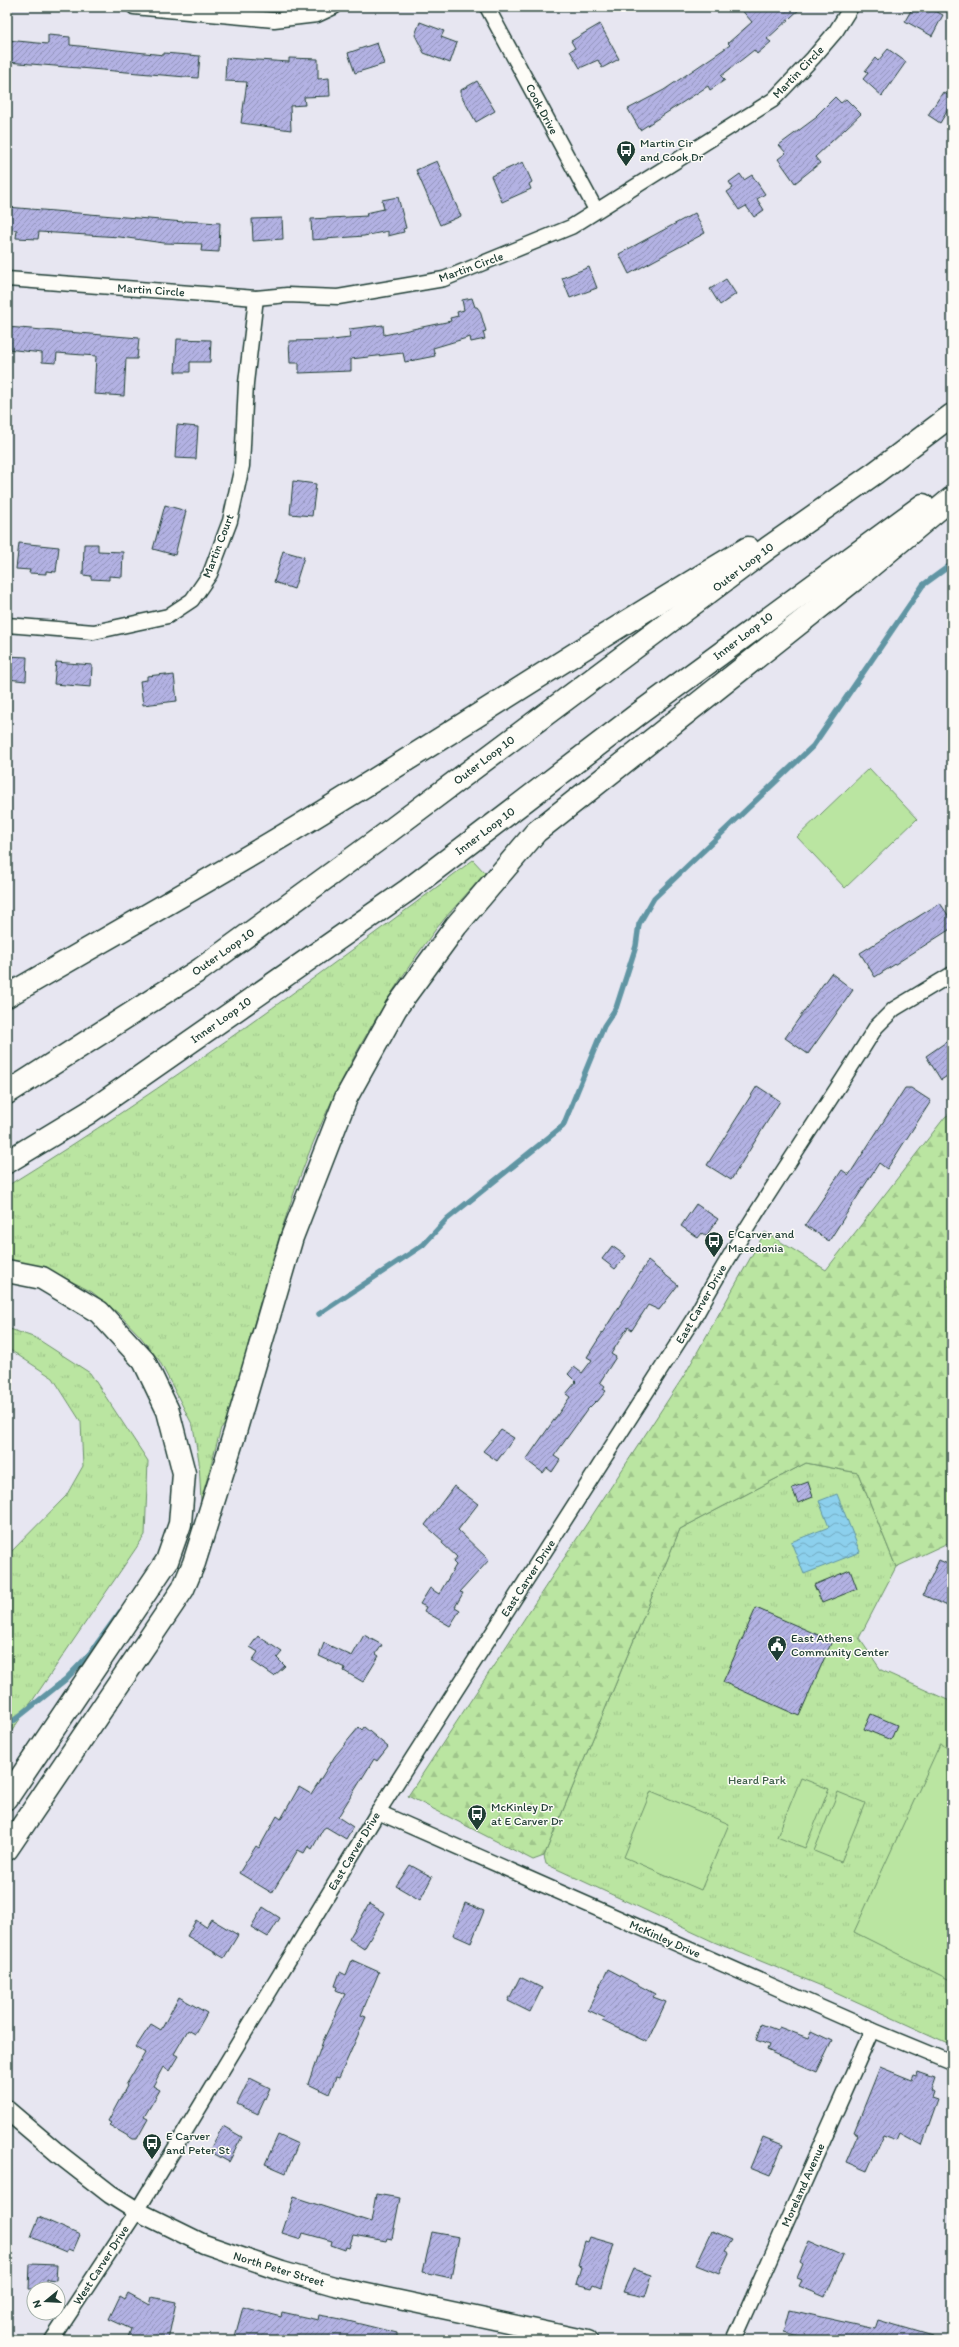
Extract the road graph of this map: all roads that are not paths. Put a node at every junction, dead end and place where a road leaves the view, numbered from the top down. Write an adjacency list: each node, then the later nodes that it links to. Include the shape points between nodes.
1 (134, 7): 2 (street, via 274,20 317,15)
2 (334, 7)
3 (487, 7): 5 (street, Cook Drive)
4 (851, 7): 5 (street, Martin Circle, via 836,31 773,100)
5 (596, 210): 7 (street, Martin Circle, via 571,227 444,279 338,297 287,295)
6 (7, 279): 7 (street, Martin Circle)
7 (256, 298): 12 (street, Martin Court, via 246,383 242,466 230,521 210,574 192,600 168,616 94,632)
8 (952, 415): 9 (highway, Outer Loop 10)
9 (875, 473): 14 (highway, via 632,616 455,730 271,843); 15 (highway, Outer Loop 10, via 768,548 201,969)
10 (952, 485): 16 (highway, Inner Loop 10, via 852,555 408,890 88,1113)
11 (952, 498): 20 (highway, via 536,832 456,926 396,1008 346,1098 292,1237 235,1432 194,1563 183,1589)
12 (7, 625)
13 (952, 974): 19 (street, East Carver Drive, via 894,1010 876,1028 731,1250 693,1319)
14 (7, 996)
15 (7, 1093)
16 (7, 1162)
17 (7, 1271): 18 (highway, via 42,1278 99,1312 144,1361 168,1410 184,1473 180,1524 168,1561)
18 (7, 1798)
19 (378, 1812): 21 (street, McKinley Drive); 24 (street, East Carver Drive)
20 (7, 1849)
21 (872, 2030): 22 (street, McKinley Drive); 27 (street, Moreland Avenue)
22 (952, 2063)
23 (7, 2110): 24 (street, North Peter Street, via 110,2194)
24 (137, 2211): 25 (street, West Carver Drive); 26 (street, North Peter Street, via 204,2244 327,2284)
25 (52, 2340)
26 (588, 2340)
27 (734, 2340)

